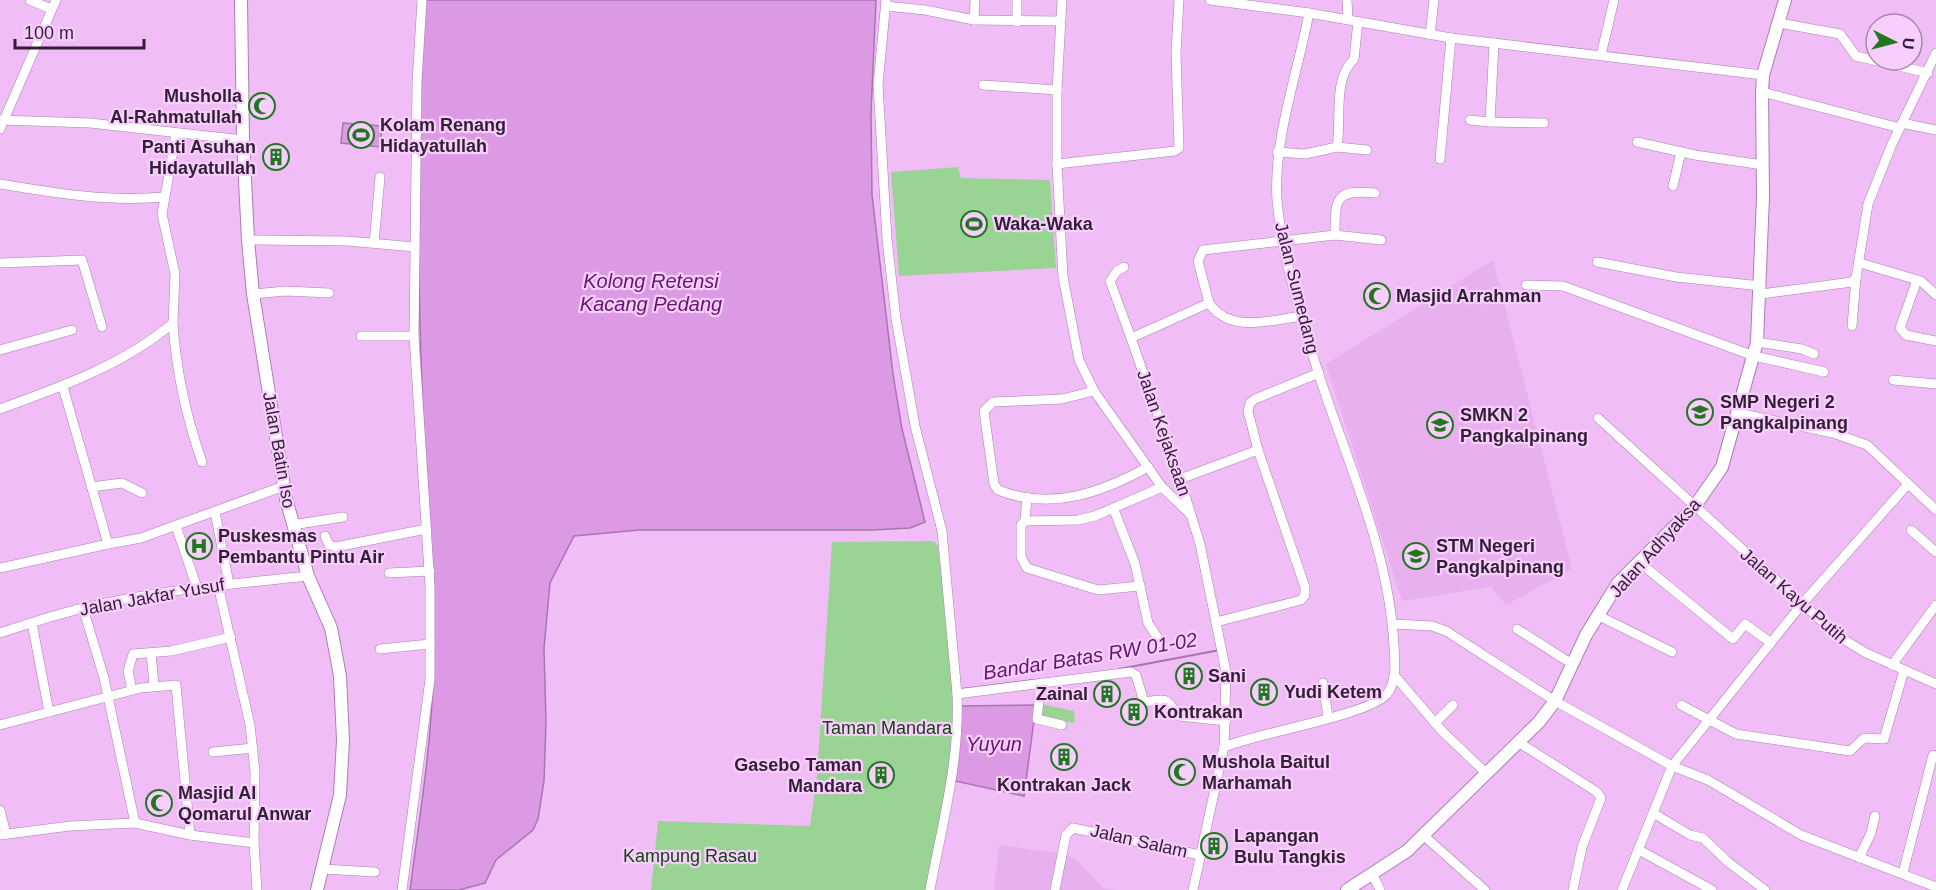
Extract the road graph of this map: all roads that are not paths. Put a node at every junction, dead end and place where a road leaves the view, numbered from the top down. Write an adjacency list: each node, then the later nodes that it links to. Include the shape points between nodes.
1 (30, 0): 14 (street)
2 (241, 0): 40 (street, Jalan Batin Iso)
3 (422, 0): 59 (street)
4 (975, 0): 17 (street)
5 (1017, 0): 19 (street)
6 (1062, 0): 18 (street)
7 (1179, 0): 47 (street, via 1179,148)
8 (1211, 0): 15 (street)
9 (1347, 0): 16 (street)
10 (1434, 0): 22 (street)
11 (1614, 0): 26 (street)
12 (1785, 0): 21 (street, Jalan Adhyaksa)
13 (886, 3): 17 (street); 152 (street, via 878,85 891,273 915,426 942,531)
14 (53, 5): 32 (street)
15 (1309, 13): 16 (street); 44 (street, Jalan Sumedang)
16 (1348, 18): 20 (street)
17 (974, 20): 19 (street)
18 (1060, 21): 19 (street); 30 (street)
19 (1017, 22)
20 (1358, 22): 22 (street); 42 (street, via 1354,59 1341,80)
21 (1779, 23): 27 (street, via 1840,34 1856,56); 28 (street, Jalan Adhyaksa)
22 (1430, 35): 23 (street)
23 (1451, 38): 24 (street); 46 (street)
24 (1494, 43): 26 (street); 34 (street)
25 (1936, 53): 27 (street)
26 (1601, 55): 28 (street)
27 (1928, 73): 36 (street)
28 (1764, 75): 31 (street, Jalan Adhyaksa)
29 (983, 85): 30 (street)
30 (1056, 90): 47 (street)
31 (1762, 92): 36 (street); 48 (street, Jalan Adhyaksa)
32 (2, 119): 37 (street); 39 (street, via 90,123)
33 (1470, 120): 34 (street)
34 (1490, 122): 35 (street)
35 (1544, 123)
36 (1901, 125): 38 (street); 62 (street, via 1868,204)
37 (0, 129)
38 (1936, 130)
39 (176, 134): 40 (street); 53 (street)
40 (243, 140): 55 (street, Jalan Batin Iso)
41 (1637, 142): 45 (street)
42 (1337, 147): 43 (street); 44 (street, via 1305,154)
43 (1367, 150)
44 (1277, 152): 56 (street, Jalan Sumedang)
45 (1681, 152): 48 (street); 51 (street)
46 (1440, 159)
47 (1057, 164): 90 (street, via 1067,306 1079,360)
48 (1763, 165): 67 (street, Jalan Adhyaksa)
49 (380, 177): 58 (street)
50 (0, 184): 53 (street, via 85,196)
51 (1674, 186)
52 (1375, 193): 54 (street, via 1345,193 1341,197 1335,212)
53 (164, 197): 73 (street, via 162,214 175,274)
54 (1335, 235): 56 (street); 57 (street)
55 (248, 240): 58 (street); 69 (street, Jalan Batin Iso)
56 (1282, 240): 71 (street, via 1203,250 1198,261); 72 (street, Jalan Sumedang)
57 (1381, 240)
58 (374, 243): 59 (street)
59 (415, 247): 78 (street)
60 (1598, 262): 67 (street)
61 (0, 263): 75 (street, via 82,260)
62 (1860, 263): 64 (street); 65 (street)
63 (1124, 267): 79 (street, Jalan Kejaksaan, via 1110,282)
64 (1856, 278): 67 (street, via 1852,282); 74 (street)
65 (1917, 280): 70 (street); 80 (street, via 1900,328 1906,335)
66 (1526, 285): 84 (street, via 1563,286)
67 (1761, 290): 81 (street, Jalan Adhyaksa)
68 (329, 293): 69 (street)
69 (253, 294): 99 (street, Jalan Batin Iso)
70 (1936, 295)
71 (1209, 303): 72 (street, via 1215,312 1239,323); 79 (street)
72 (1302, 316): 86 (street, Jalan Sumedang)
73 (173, 323): 89 (street, via 141,346); 95 (street, via 184,409)
74 (1852, 326)
75 (102, 327)
76 (72, 330): 82 (street)
77 (361, 336): 78 (street)
78 (414, 336): 113 (street)
79 (1131, 338): 97 (street, Jalan Kejaksaan)
80 (1936, 341)
81 (1757, 342): 83 (street); 84 (street, Jalan Adhyaksa)
82 (0, 350)
83 (1814, 354)
84 (1754, 356): 85 (street); 92 (street, Jalan Adhyaksa)
85 (1824, 372)
86 (1319, 373): 94 (street, via 1250,403 1248,411); 133 (street, Jalan Sumedang, via 1378,548)
87 (1893, 380): 88 (street)
88 (1936, 384)
89 (63, 387): 91 (street); 100 (street)
90 (1094, 391): 96 (street); 103 (street, via 1062,399 993,402 984,411 994,484 1005,493)
91 (1, 407)
92 (1738, 413): 98 (street, via 1833,433 1867,445); 104 (street, Jalan Adhyaksa, via 1722,467)
93 (1598, 418): 104 (street, Jalan Kayu Putih)
94 (1258, 450): 97 (street); 131 (street, via 1305,596)
95 (202, 462)
96 (1148, 467): 101 (street); 103 (street, via 1116,484 1075,498)
97 (1180, 479): 108 (street, Jalan Kejaksaan)
98 (1908, 484): 106 (street); 127 (street)
99 (284, 486): 107 (street); 111 (street, Jalan Batin Iso)
100 (91, 487): 102 (street, via 122,483); 116 (street)
101 (1162, 487): 105 (street); 108 (street)
102 (142, 493)
103 (1027, 497): 110 (street)
104 (1695, 506): 118 (street, Jalan Adhyaksa); 127 (street, Jalan Kayu Putih)
105 (1114, 510): 110 (street, via 1078,520); 125 (street, via 1128,541)
106 (1936, 510)
107 (215, 512): 112 (street); 123 (street)
108 (1192, 516): 131 (street, Jalan Kejaksaan)
109 (343, 517): 111 (street)
110 (1025, 521): 125 (street, via 1021,525 1021,557 1027,568 1098,590)
111 (292, 525): 122 (street, Jalan Batin Iso)
112 (176, 526): 116 (street); 126 (street)
113 (426, 529): 115 (street, via 336,547 329,545); 120 (street)
114 (1911, 530): 117 (street)
115 (325, 536)
116 (108, 544): 119 (street)
117 (1936, 552)
118 (1640, 562): 130 (street, Jalan Adhyaksa, via 1618,583); 138 (street, via 1733,639 1745,624)
119 (0, 568)
120 (430, 571): 121 (street); 139 (street)
121 (389, 573)
122 (308, 576): 123 (street, Jalan Jakfar Yusuf); 182 (street, Jalan Batin Iso, via 337,652 343,711 340,795)
123 (229, 584): 124 (street, Jalan Jakfar Yusuf)
124 (218, 585): 126 (street, Jalan Jakfar Yusuf); 136 (street)
125 (1140, 586): 137 (street, via 1148,623)
126 (197, 588): 129 (street, Jalan Jakfar Yusuf)
127 (1802, 604): 138 (street); 144 (street, Jalan Kayu Putih, via 1848,644)
128 (1936, 605): 144 (street)
129 (82, 608): 132 (street, Jalan Jakfar Yusuf); 153 (street)
130 (1597, 615): 141 (street); 143 (street, Jalan Adhyaksa)
131 (1216, 622): 159 (street, Jalan Kejaksaan, via 1226,672)
132 (32, 623): 135 (street, Jalan Jakfar Yusuf); 157 (street)
133 (1393, 624): 146 (street, Jalan Sumedang); 154 (street, via 1432,626 1446,632)
134 (1517, 629): 143 (street)
135 (0, 633)
136 (231, 638): 142 (street); 166 (street)
137 (1161, 643)
138 (1771, 643): 160 (street)
139 (430, 644): 140 (street); 189 (street, via 430,679)
140 (380, 650)
141 (1672, 652)
142 (151, 653): 150 (street); 151 (street, via 131,656 128,671)
143 (1572, 664): 154 (street, Jalan Adhyaksa)
144 (1892, 665): 145 (street, Jalan Kayu Putih)
145 (1905, 670): 149 (street, Jalan Kayu Putih); 160 (street, via 1884,739 1864,738 1850,751 1757,739)
146 (1394, 675): 158 (street, via 1388,693 1378,702); 161 (street)
147 (1323, 682): 158 (street)
148 (1041, 683): 152 (street); 159 (street, via 1131,672 1136,675 1144,702 1164,699 1179,716); 163 (street, via 1037,719)
149 (1936, 684)
150 (154, 686): 151 (street); 176 (street, via 173,684 178,689)
151 (132, 690): 153 (street)
152 (957, 694): 190 (street, via 953,769)
153 (108, 696): 157 (street); 174 (street)
154 (1555, 701): 164 (street, Jalan Adhyaksa); 169 (street)
155 (1453, 705): 161 (street)
156 (1681, 705): 160 (street)
157 (49, 712): 162 (street)
158 (1328, 717): 165 (street)
159 (1226, 721): 165 (street, Jalan Kejaksaan)
160 (1707, 721): 169 (street)
161 (1435, 723): 170 (street)
162 (0, 725)
163 (1062, 725)
164 (1518, 742): 170 (street, Jalan Adhyaksa); 196 (street, via 1601,798 1582,847)
165 (1224, 747): 180 (street)
166 (253, 748): 167 (street); 178 (street)
167 (213, 752)
168 (1933, 755): 184 (street)
169 (1672, 766): 172 (street); 181 (street, via 1708,780 1801,835)
170 (1487, 774): 177 (street, Jalan Adhyaksa)
171 (0, 810): 175 (street)
172 (1653, 813): 179 (street); 199 (street, via 1690,835 1703,838)
173 (1875, 816): 181 (street)
174 (135, 823): 175 (street); 176 (street)
175 (3, 835)
176 (190, 835): 178 (street)
177 (1423, 836): 185 (street, Jalan Adhyaksa); 195 (street)
178 (254, 843): 187 (street)
179 (1639, 849): 197 (street); 198 (street)
180 (1200, 855): 191 (street, Jalan Salam, via 1073,828 1066,835); 192 (street)
181 (1859, 858): 184 (street)
182 (322, 869): 183 (street); 188 (street, Jalan Batin Iso)
183 (375, 872)
184 (1903, 873): 186 (street)
185 (1373, 875): 193 (street, Jalan Adhyaksa); 194 (street)
186 (1936, 888)
187 (256, 890)
188 (317, 890)
189 (402, 890)
190 (930, 890)
191 (1055, 890)
192 (1193, 890)
193 (1347, 890)
194 (1380, 890)
195 (1485, 890)
196 (1574, 890)
197 (1622, 890)
198 (1712, 890)
199 (1765, 890)

